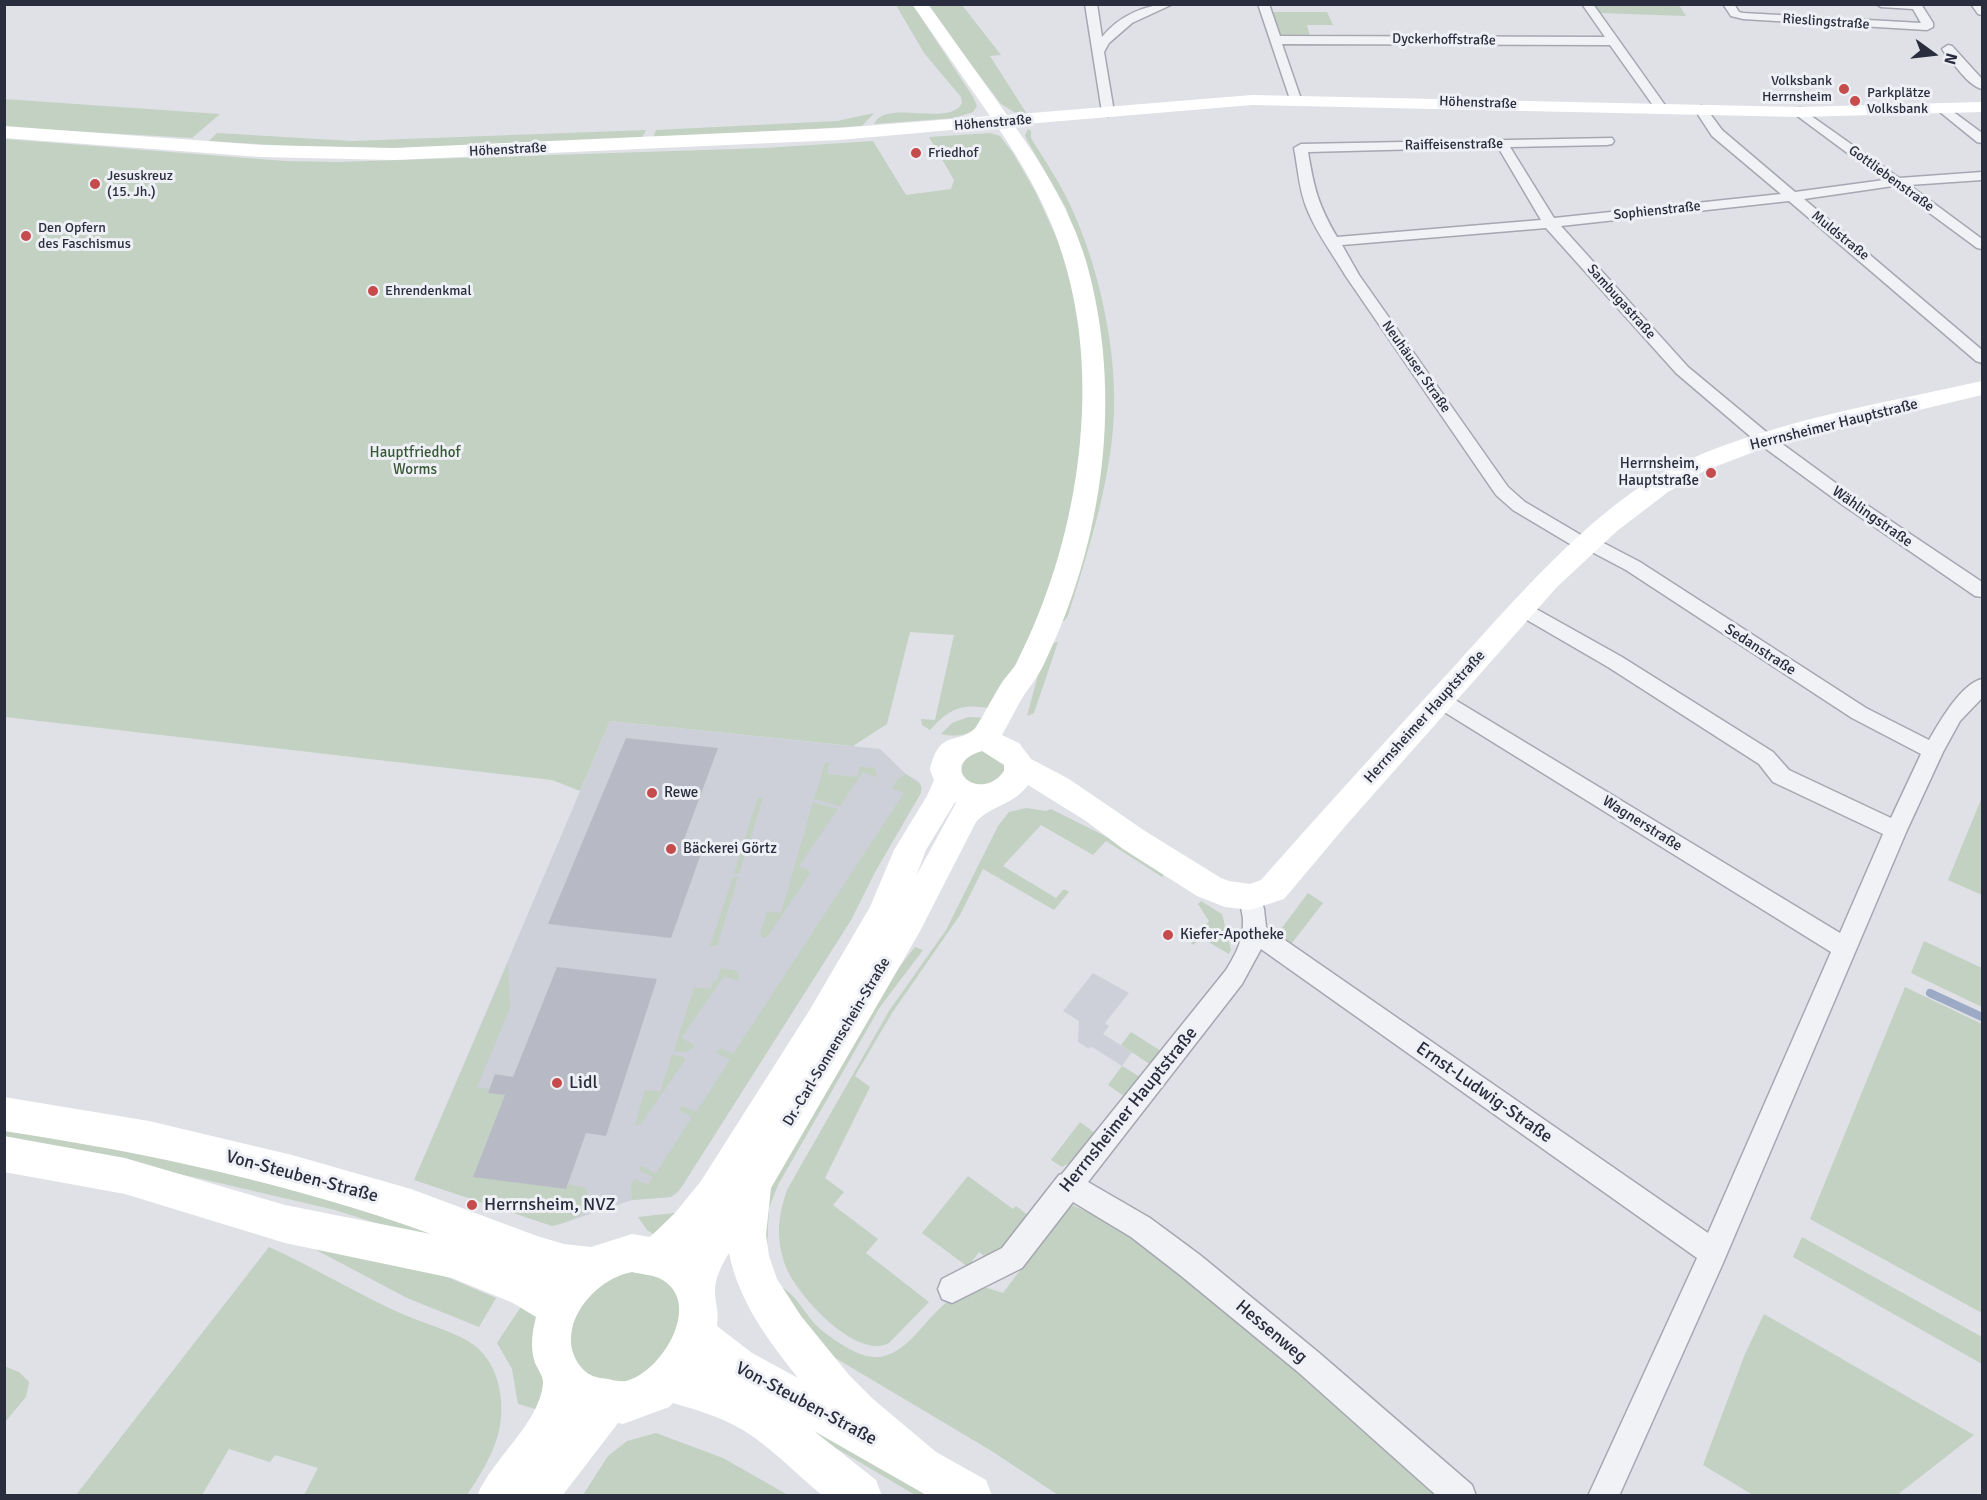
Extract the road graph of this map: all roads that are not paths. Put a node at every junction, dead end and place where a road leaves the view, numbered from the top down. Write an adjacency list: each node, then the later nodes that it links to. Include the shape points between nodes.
1 (920, 4): 23 (street, Dr.-Carl-Sonnenschein-Straße)
2 (1091, 4): 14 (street)
3 (1168, 4): 14 (street, via 1119,26)
4 (1263, 4): 11 (street)
5 (1587, 4): 12 (street)
6 (1728, 4): 9 (street, Rieslingstraße, via 1737,15 1747,17 1921,28 1928,25)
7 (1881, 4): 9 (street)
8 (1976, 4): 10 (street)
9 (1915, 5)
10 (1983, 12)
11 (1275, 40): 12 (street, Dyckerhoffstraße); 16 (street)
12 (1613, 41): 18 (street)
13 (1948, 49): 15 (street)
14 (1099, 51): 21 (street)
15 (1983, 85)
16 (1295, 99): 18 (street, Höhenstraße); 21 (street, Höhenstraße)
17 (1983, 107): 19 (street, Höhenstraße)
18 (1661, 108): 20 (street, Höhenstraße)
19 (1944, 109): 22 (street, Höhenstraße); 25 (street)
20 (1701, 110): 22 (street, Höhenstraße); 31 (street, Muldstraße, via 1718,133)
21 (1108, 112): 23 (street, Höhenstraße)
22 (1800, 112): 30 (street, Gottliebenstraße)
23 (1003, 122): 24 (street, Höhenstraße, via 763,138 394,154 261,151); 44 (street, Dr.-Carl-Sonnenschein-Straße, via 1044,185 1068,237 1088,307 1095,364 1093,434 1081,513 1062,581 1029,666 1025,697)
24 (4, 132)
25 (1983, 139)
26 (1607, 141): 27 (street, Raiffeisenstraße)
27 (1502, 144): 28 (street, Raiffeisenstraße); 32 (street, Sambugastraße)
28 (1301, 148): 33 (street, Neuhäuser Straße, via 1311,201)
29 (1983, 176): 30 (street, Sophienstraße)
30 (1896, 182): 31 (street, Sophienstraße); 34 (street, Gottliebenstraße)
31 (1792, 197): 32 (street, Sophienstraße); 35 (street, Muldstraße)
32 (1550, 223): 33 (street, Sophienstraße); 37 (street, Sambugastraße, via 1682,370)
33 (1332, 242): 38 (street, Neuhäuser Straße, via 1507,496)
34 (1983, 245)
35 (1983, 358)
36 (1983, 388): 37 (street, Herrnsheimer Hauptstraße)
37 (1764, 439): 38 (street, Herrnsheimer Hauptstraße, via 1668,481); 39 (street, Wählingstraße)
38 (1588, 544): 40 (street, Herrnsheimer Hauptstraße); 43 (street, Sedanstraße, via 1633,566 1859,713)
39 (1983, 591)
40 (1522, 608): 42 (street, Herrnsheimer Hauptstraße); 46 (street, via 1622,664 1766,758 1781,776)
41 (1983, 686): 43 (street, via 1953,717)
42 (1440, 700): 47 (street, Herrnsheimer Hauptstraße, via 1272,890); 49 (street, Wagnerstraße)
43 (1933, 751): 46 (street)
44 (1000, 768): 45 (street, via 970,796); 45 (street, via 967,742 946,758); 47 (street, via 1047,800 1134,840 1209,887 1225,894); 52 (street, Dr.-Carl-Sonnenschein-Straße, via 965,814 902,932)
45 (948, 782): 55 (street, Dr.-Carl-Sonnenschein-Straße, via 911,848 870,940 741,1153 698,1216)
46 (1896, 830): 49 (street)
47 (1250, 897): 48 (street)
48 (1256, 932): 53 (street, Herrnsheimer Hauptstraße, via 1234,977); 54 (street, Ernst-Ludwig-Straße)
49 (1845, 948): 54 (street)
50 (4, 1114): 56 (street, Von-Steuben-Straße, via 273,1167 423,1211 561,1264)
51 (4, 1154): 59 (street, via 125,1176 285,1224 452,1258 527,1288)
52 (754, 1181): 58 (street, Dr.-Carl-Sonnenschein-Straße, via 704,1257); 64 (street, Von-Steuben-Straße, via 746,1240 753,1275 769,1306 839,1396)
53 (1068, 1184): 57 (street, Herrnsheimer Hauptstraße, via 1012,1258); 69 (street, Hessenweg, via 1148,1232 1220,1289)
54 (1713, 1253): 70 (street)
55 (659, 1255): 56 (street, Von-Steuben-Straße, via 622,1254); 58 (street, via 679,1266)
56 (592, 1267): 59 (street, Von-Steuben-Straße, via 575,1282)
57 (952, 1289)
58 (695, 1290): 60 (street, via 700,1310)
59 (558, 1310): 61 (street, Von-Steuben-Straße, via 552,1342 555,1363)
60 (697, 1336): 62 (street, via 684,1364); 64 (street, Von-Steuben-Straße, via 738,1368)
61 (565, 1380): 63 (street, via 579,1393); 65 (street, via 552,1421)
62 (668, 1380): 63 (street, via 639,1397); 67 (street, Von-Steuben-Straße, via 723,1397 769,1422 838,1482)
63 (608, 1402): 66 (street)
64 (920, 1465): 68 (street, Von-Steuben-Straße)
65 (499, 1496)
66 (534, 1496)
67 (860, 1496)
68 (970, 1496)
69 (1461, 1496)
70 (1603, 1496)

